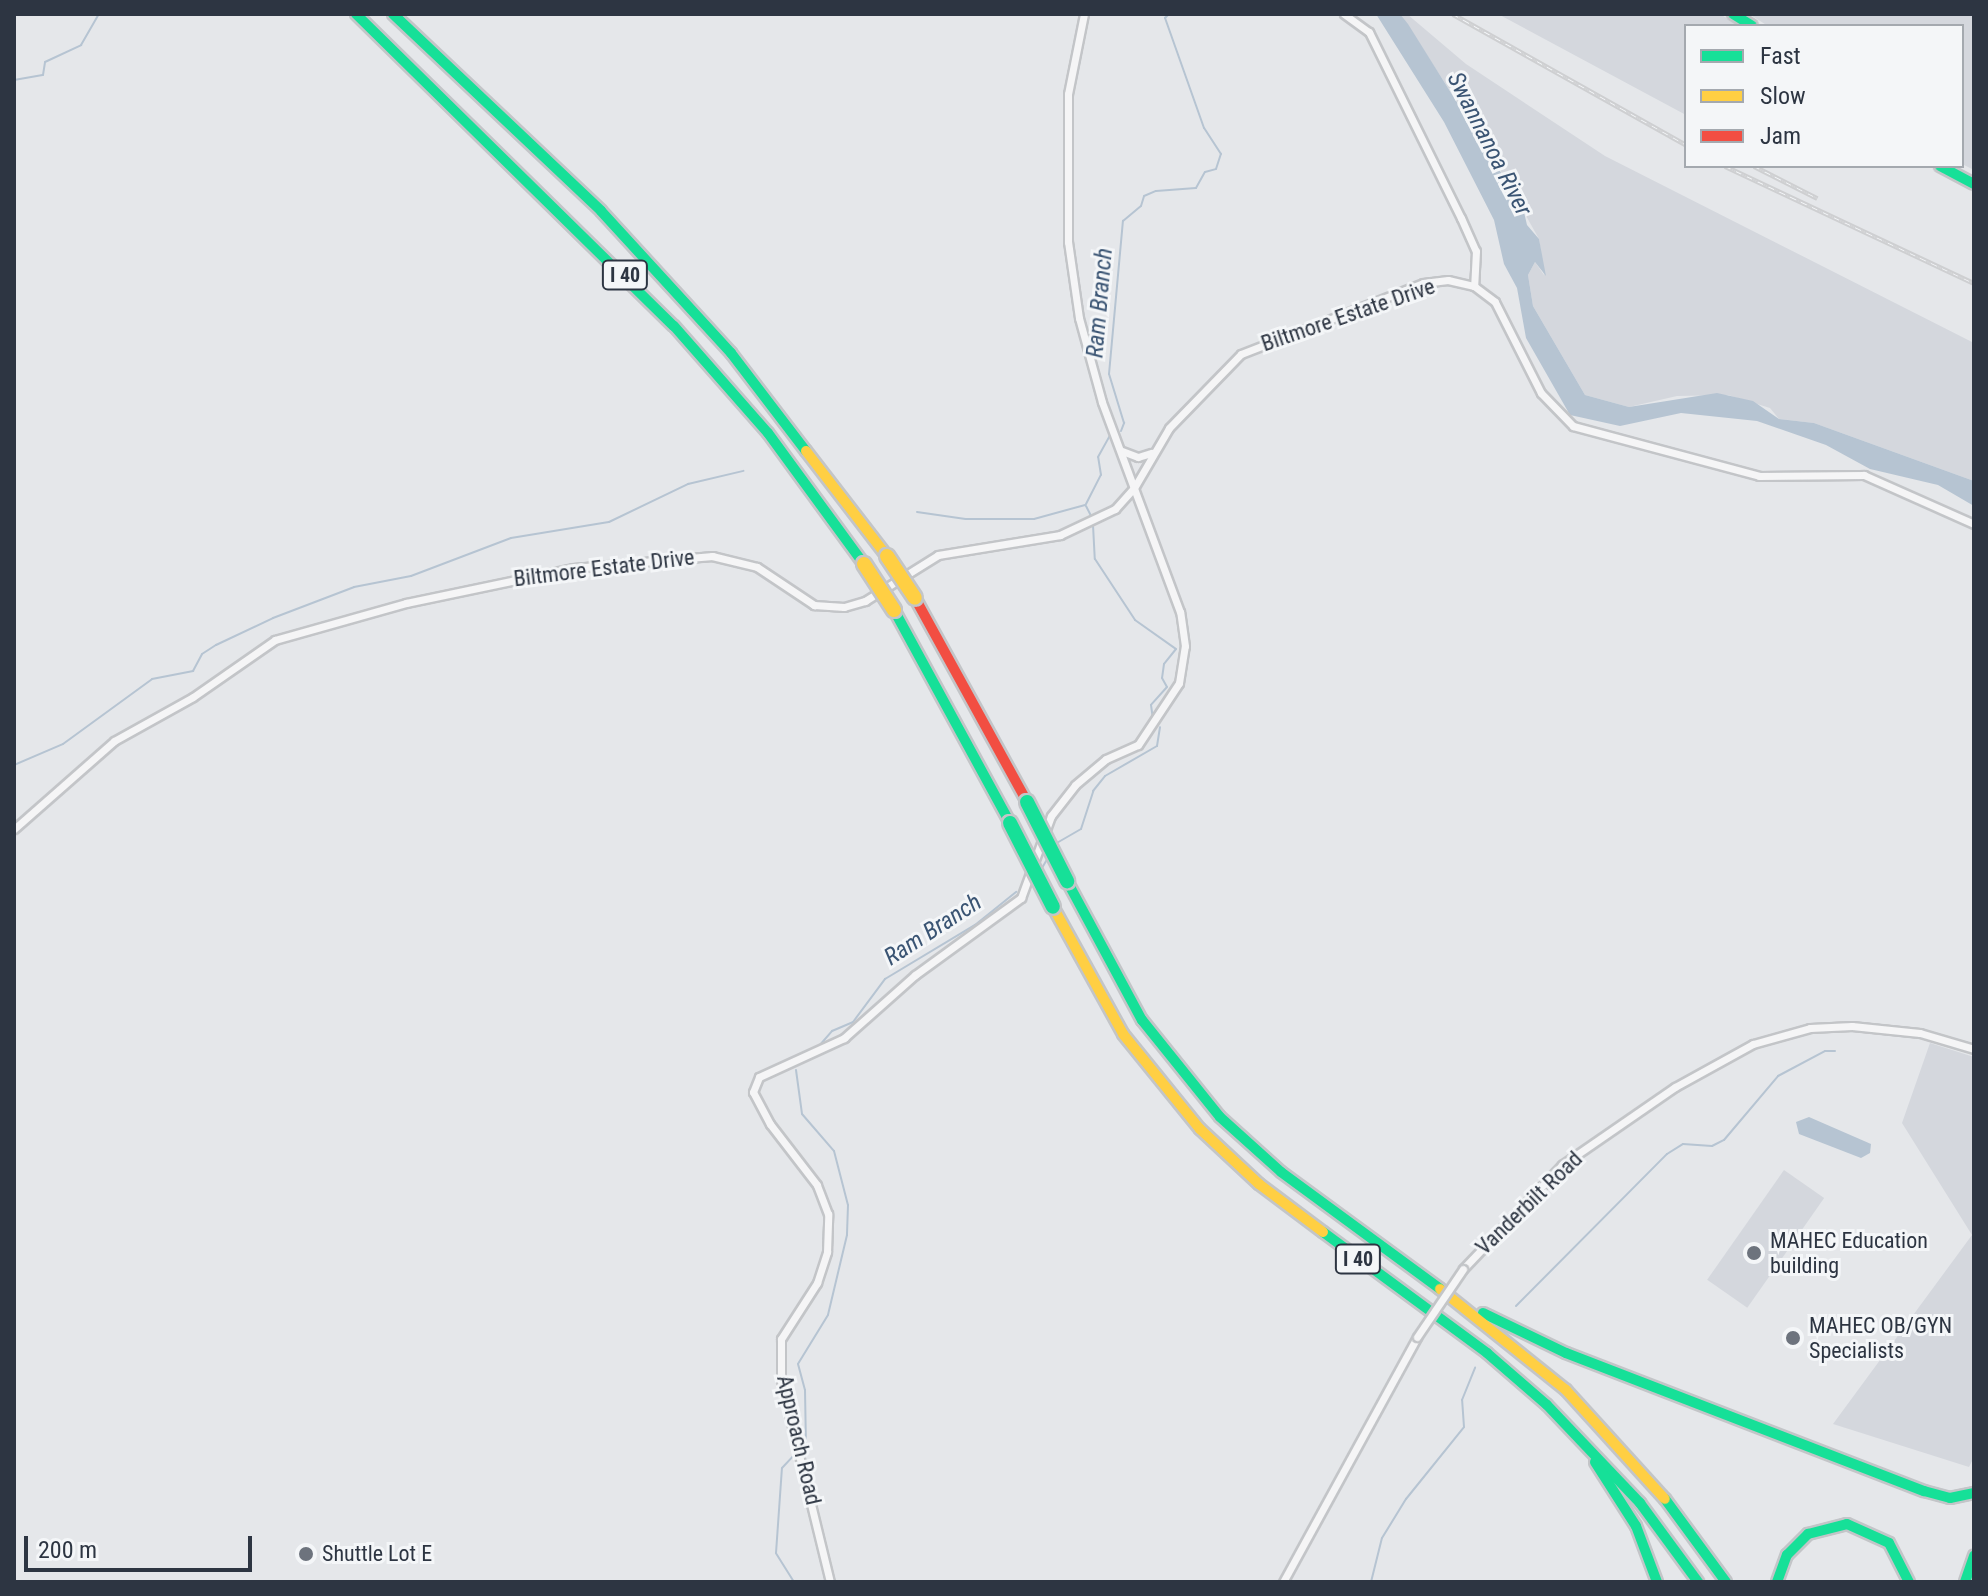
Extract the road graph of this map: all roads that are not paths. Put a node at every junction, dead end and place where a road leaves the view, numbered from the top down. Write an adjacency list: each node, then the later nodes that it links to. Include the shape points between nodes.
1 (356, 14): 15 (main road, I 40, bridge, via 674,326 768,433 894,610 1123,1034 1200,1129 1291,1209 1487,1353)
2 (393, 14): 14 (main road, I 40, bridge, via 601,211 731,353 887,556 915,598 1142,1020 1220,1117 1281,1172)
3 (1084, 14): 8 (street, via 1074,49 1065,137 1068,242 1079,318)
4 (1344, 14): 7 (street, via 1369,32 1461,218 1476,251)
5 (1944, 168): 6 (main road)
6 (1974, 184)
7 (1474, 286): 9 (street, Biltmore Estate Drive, via 1448,280 1423,283 1330,323 1262,343 1217,375); 11 (street, via 1495,302 1541,393 1573,426 1759,476 1864,475)
8 (1121, 450): 9 (street, via 1138,457); 10 (street)
9 (1153, 452): 10 (street, Biltmore Estate Drive)
10 (1134, 488): 12 (street, Biltmore Estate Drive, via 1115,509 1060,535 938,555 865,601 844,607 814,605 734,557 688,556 476,585 275,640 193,697 114,741); 18 (street, Approach Road, via 1180,612 1185,646 1179,683 1160,718 1138,745 1106,759 1075,785 1051,816 1021,898 915,975 844,1038 759,1077 753,1092 770,1124 817,1185 828,1214 827,1252 817,1283 781,1339 781,1381)
11 (1974, 524)
12 (14, 829)
13 (1974, 1049): 19 (street, Vanderbilt Road, bridge, via 1920,1033 1852,1026 1810,1028 1753,1044 1675,1087 1562,1165 1463,1269 1417,1337)
14 (1451, 1297): 16 (main road, via 1566,1353 1924,1491 1950,1498); 22 (main road, I 40, via 1546,1372 1624,1449)
15 (1578, 1435): 20 (main road, via 1636,1526); 21 (main road, I 40, via 1640,1503)
16 (1974, 1493)
17 (1974, 1556): 25 (main road)
18 (830, 1582)
19 (1283, 1582)
20 (1657, 1582)
21 (1698, 1582)
22 (1726, 1582)
23 (1777, 1582): 24 (main road, via 1787,1555 1808,1534 1847,1524 1889,1543)
24 (1909, 1582)
25 (1965, 1582)

